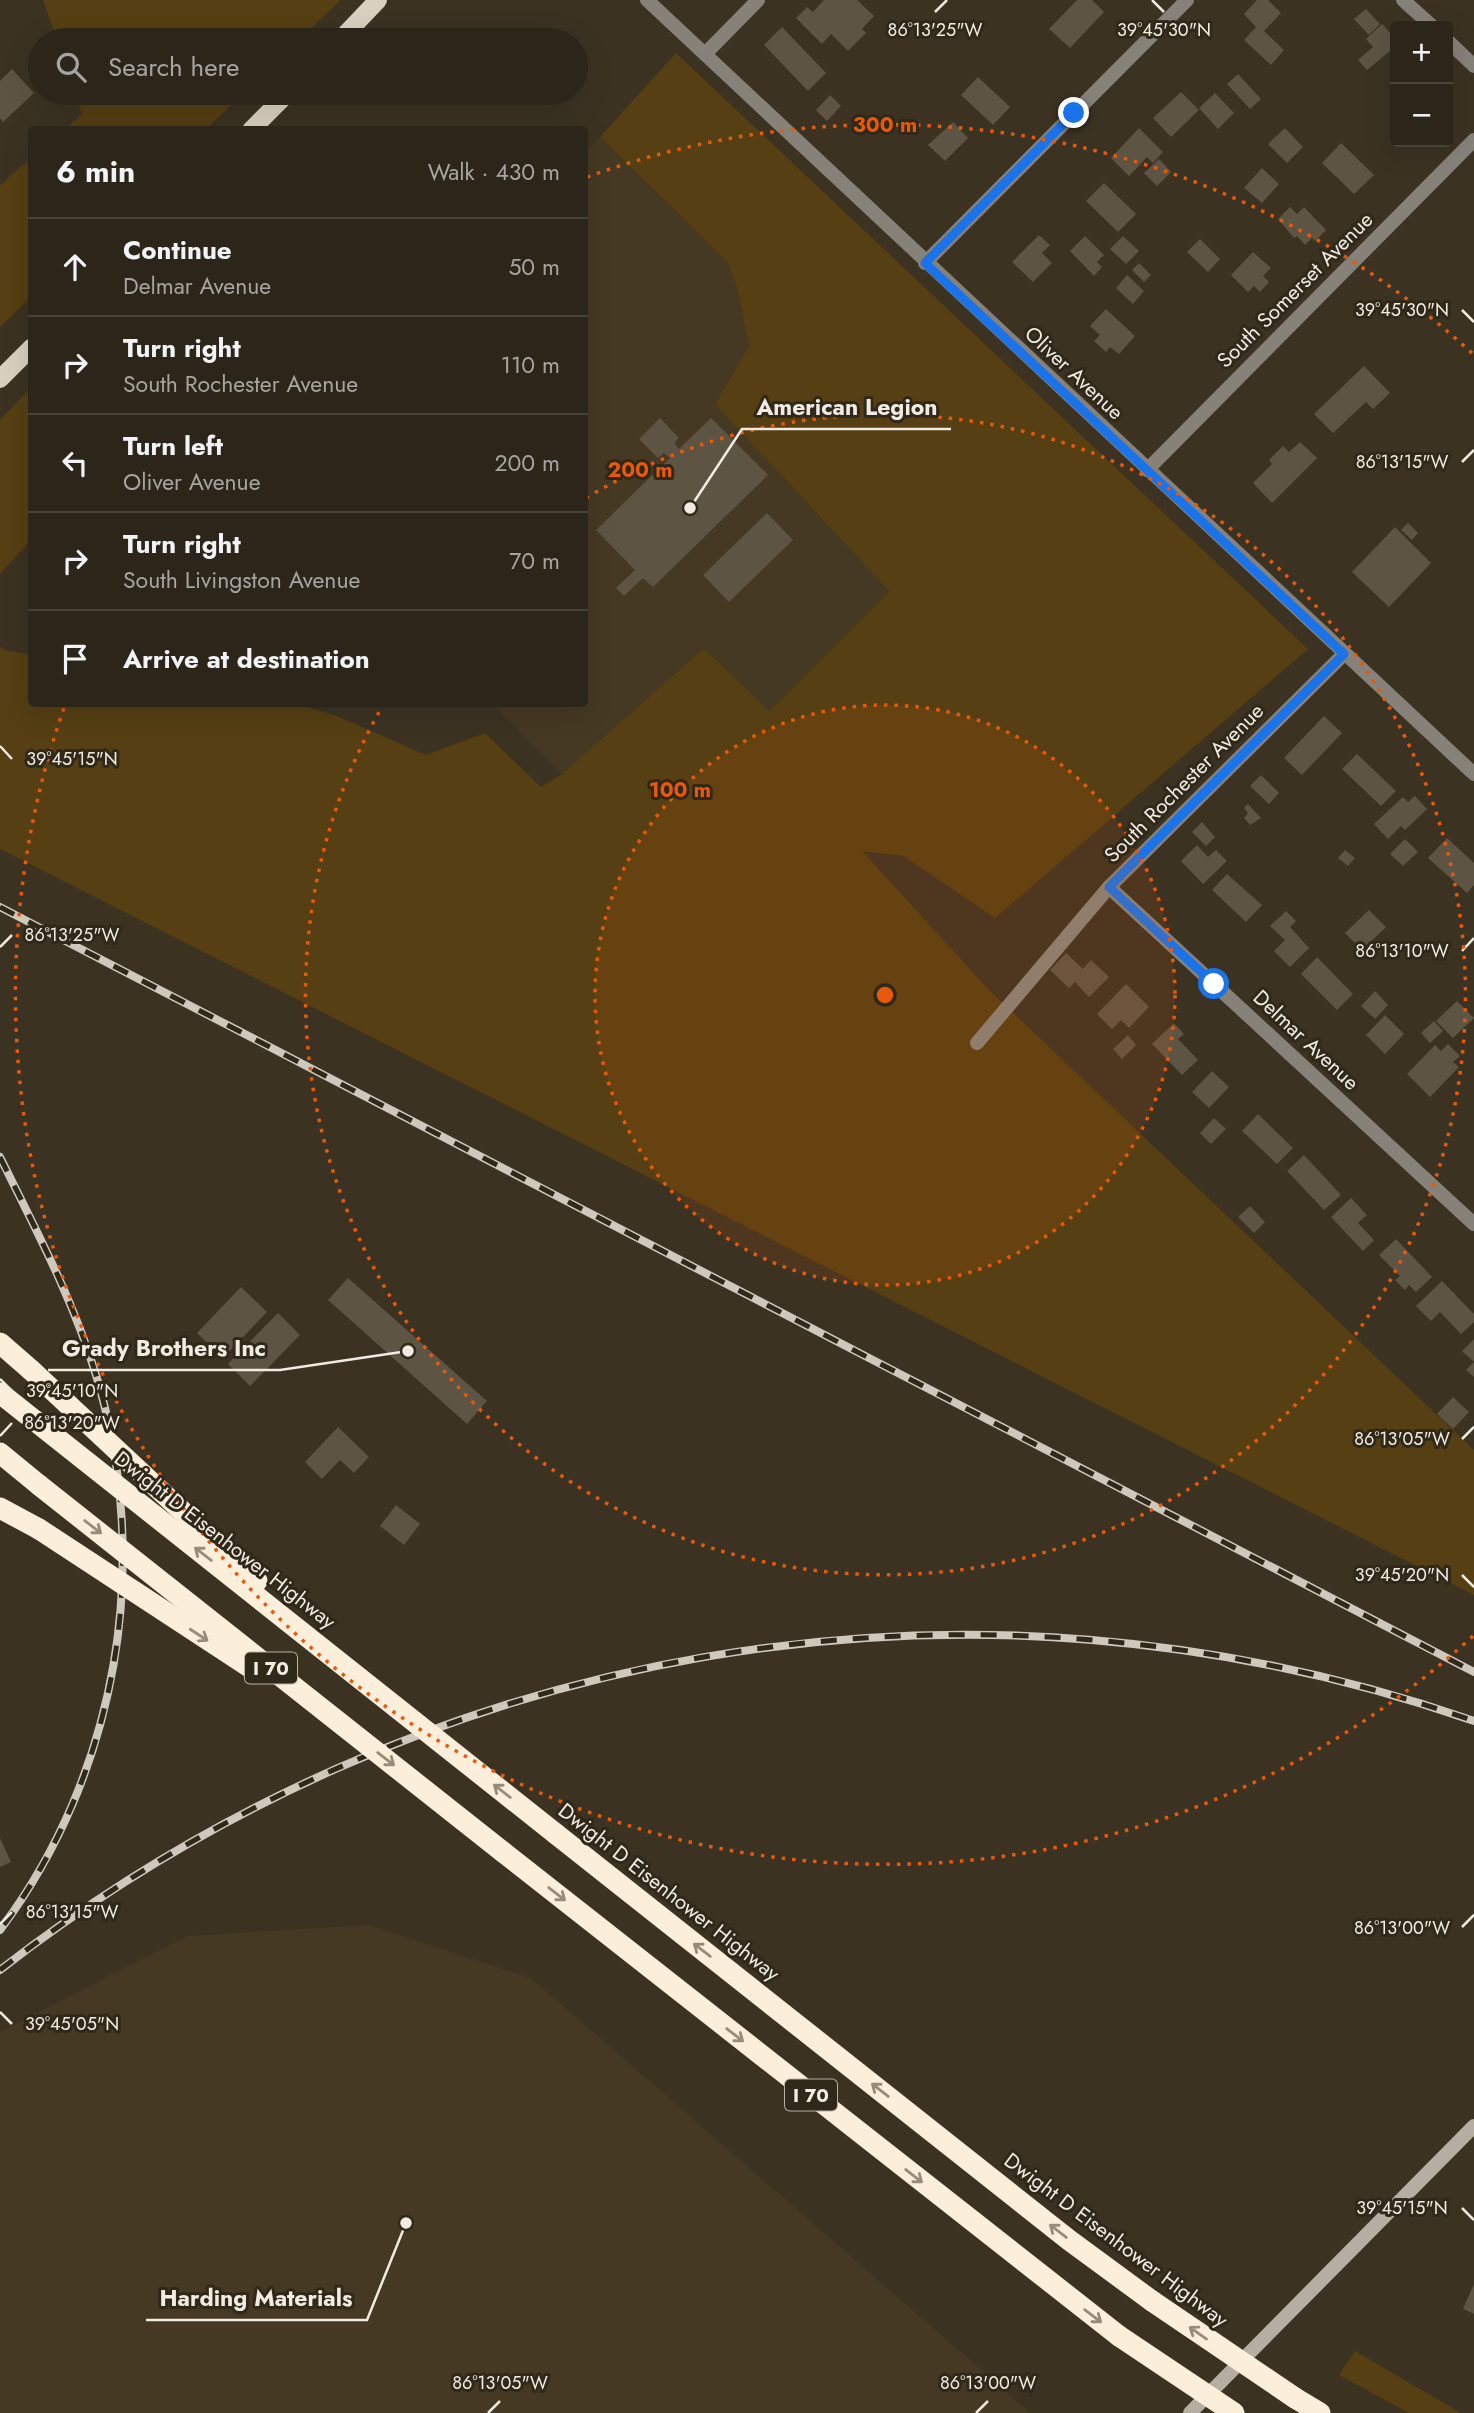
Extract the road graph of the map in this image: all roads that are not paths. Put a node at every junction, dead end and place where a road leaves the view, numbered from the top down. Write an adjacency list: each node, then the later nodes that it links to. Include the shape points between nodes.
1 (378, 0): 7 (main road)
2 (647, 0): 9 (street, Oliver Avenue)
3 (758, 0): 9 (street)
4 (1187, 0): 14 (street)
5 (1403, 0): 6 (street)
6 (1426, 21)
7 (351, 28)
8 (1453, 46): 10 (street)
9 (705, 54): 14 (street, Oliver Avenue)
10 (1474, 65)
11 (276, 105): 12 (main road)
12 (255, 126)
13 (1474, 140): 17 (street, South Somerset Avenue)
14 (925, 263): 17 (street, Oliver Avenue)
15 (28, 351): 16 (main road)
16 (0, 379)
17 (1147, 470): 18 (street, Oliver Avenue)
18 (1344, 654): 19 (street, Oliver Avenue); 20 (street, South Rochester Avenue)
19 (1474, 774)
20 (1109, 887): 21 (street, South Rochester Avenue); 22 (street, Delmar Avenue)
21 (977, 1043)
22 (1474, 1224)
23 (0, 1343): 27 (highway, bridge)
24 (0, 1393): 27 (highway, Dwight D Eisenhower Highway / I 70, one-way to 24, bridge)
25 (0, 1454): 28 (highway, I 70, one-way to 28, bridge)
26 (0, 1508): 28 (highway, one-way to 28, bridge)
27 (372, 1687): 32 (highway, Dwight D Eisenhower Highway / I 70, one-way to 27, bridge, via 1069,2240)
28 (355, 1735): 31 (highway, I 70, one-way to 31, bridge, via 1119,2336)
29 (1474, 2126): 30 (main road)
30 (1190, 2413)
31 (1234, 2413)
32 (1320, 2413)

